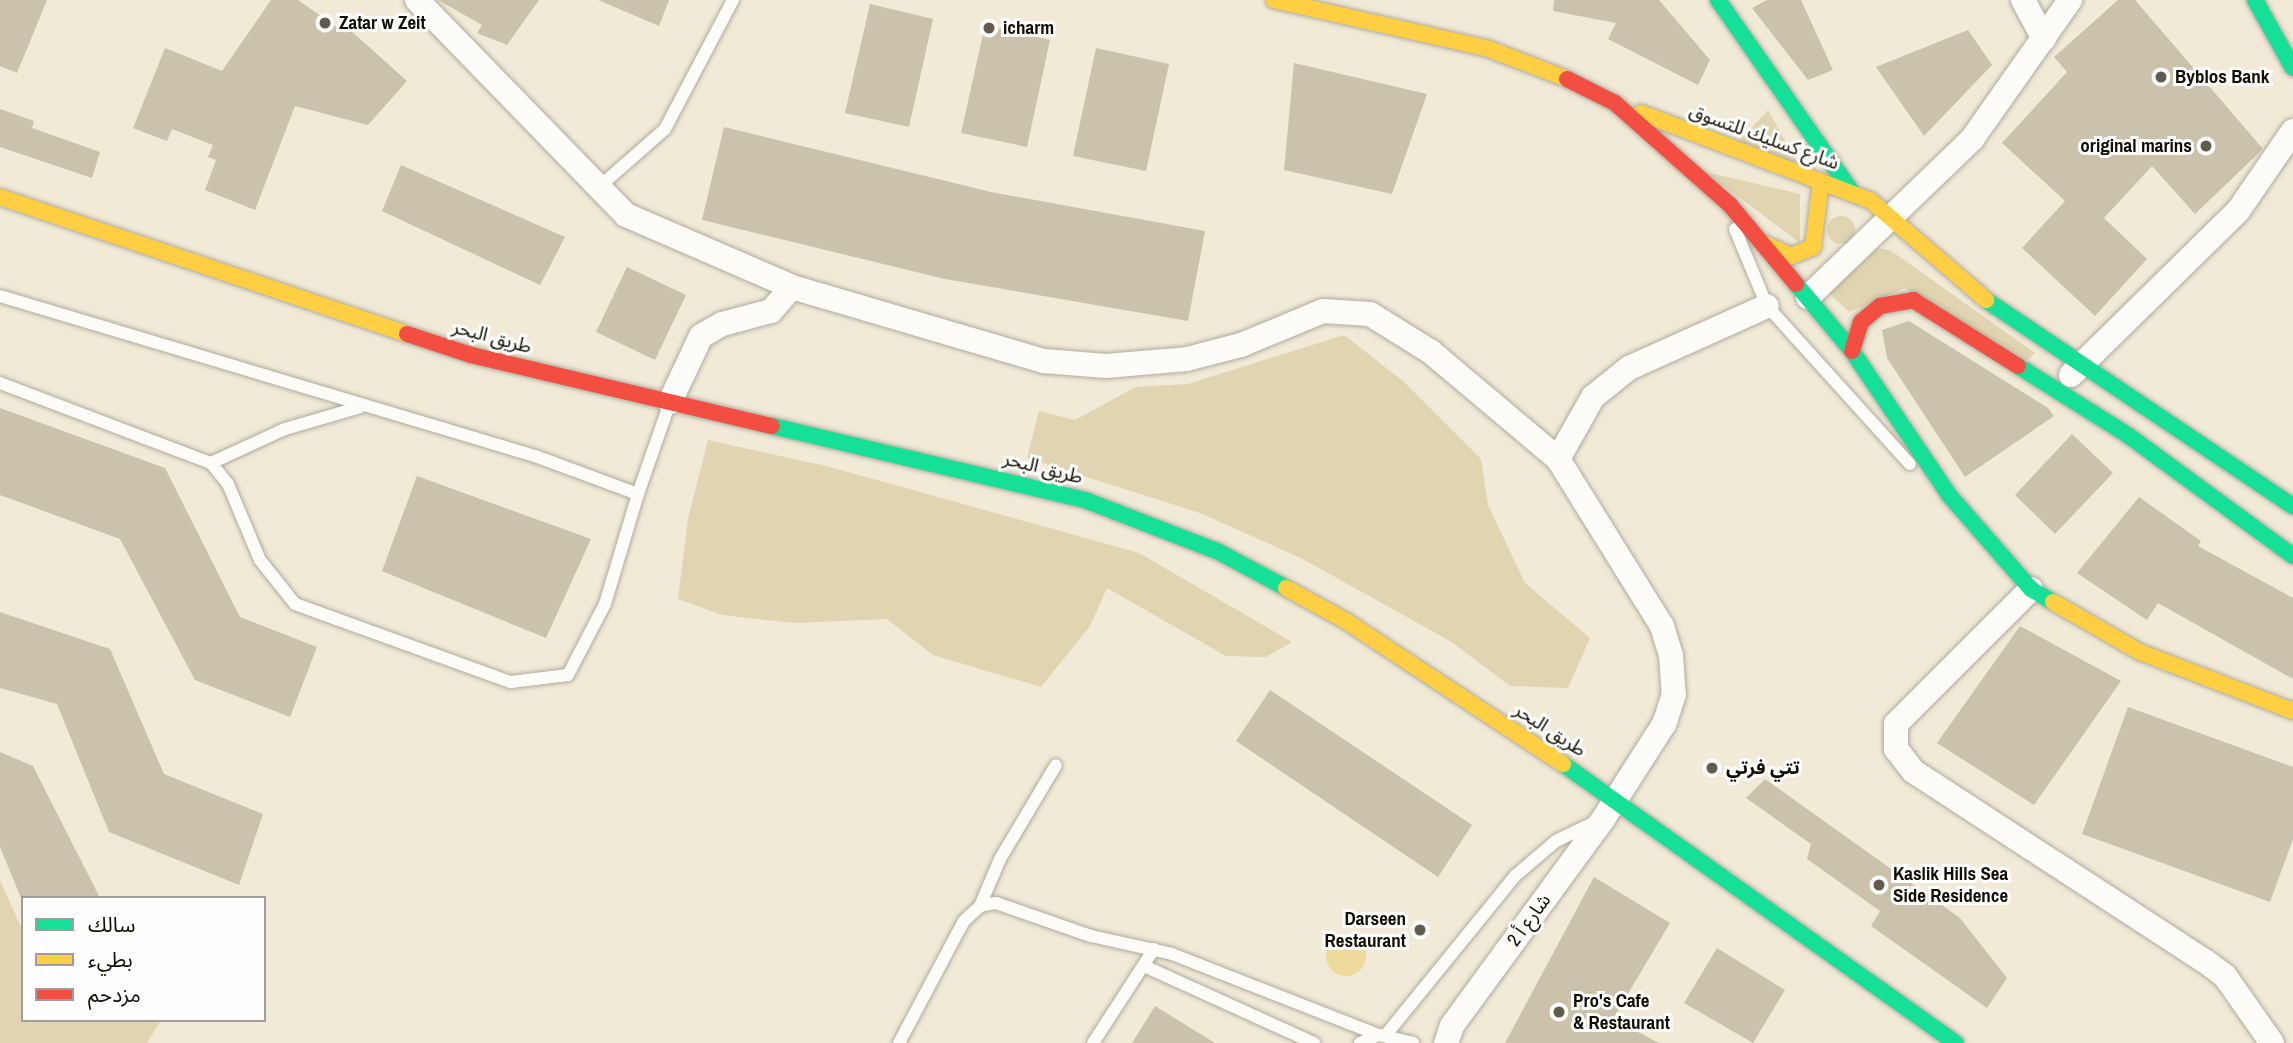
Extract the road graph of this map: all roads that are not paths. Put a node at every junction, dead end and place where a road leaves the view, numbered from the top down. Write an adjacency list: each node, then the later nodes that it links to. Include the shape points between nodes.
1 (417, 0): 13 (street, شارع أ 2)
2 (733, 0): 13 (lane, via 665,129)
3 (1275, 0): 10 (main road, via 1489,49 1548,69)
4 (1717, 0): 14 (main road, via 1790,96)
5 (2023, 0): 8 (street)
6 (2070, 0): 8 (street)
7 (2255, 0): 9 (main road)
8 (2044, 38): 17 (street, via 1972,139)
9 (2293, 68)
10 (1615, 103): 12 (main road, شارع كسليك للتسوق); 16 (main road)
11 (2293, 131): 24 (street, via 2238,211)
12 (1821, 181): 14 (main road, شارع كسليك للتسوق); 18 (main road, via 1813,247 1791,256)
13 (598, 187): 19 (street, شارع أ 2, via 643,225 777,276)
14 (1852, 192): 17 (main road, شارع كسليك للتسوق)
15 (0, 197): 27 (main road, طريق البحر, via 471,355)
16 (1730, 205): 18 (main road); 22 (lane, via 1744,257)
17 (1894, 219): 21 (street); 24 (main road, شارع كسليك للتسوق, via 1993,306)
18 (1761, 242): 21 (main road)
19 (792, 287): 27 (street, via 771,311 722,324 701,336); 29 (street, شارع أ 2, via 1044,361 1106,366 1187,359 1241,345 1323,311 1370,314 1431,352)
20 (0, 296): 28 (lane)
21 (1808, 297): 23 (main road)
22 (1768, 306): 29 (street, via 1629,368 1593,397); 32 (lane, via 1914,468)
23 (1852, 351): 26 (main road, via 1861,322 1881,306 1913,300); 32 (main road)
24 (2081, 365): 26 (street); 33 (main road, شارع كسليك للتسوق)
25 (0, 383): 30 (lane)
26 (2058, 389): 34 (main road)
27 (670, 402): 31 (lane); 38 (main road, طريق البحر, via 1072,496 1153,524 1241,563 1346,621)
28 (360, 407): 30 (lane, via 274,433); 31 (lane, via 535,456)
29 (1558, 459): 38 (street, شارع أ 2, via 1662,626 1671,655 1671,708)
30 (211, 463): 31 (lane, via 228,484 265,568 295,604 511,682 536,683 568,675 605,604)
31 (638, 494)
32 (1949, 495): 35 (main road)
33 (2293, 506)
34 (2293, 556)
35 (2031, 589): 36 (main road, via 2140,652); 50 (street, via 1896,724 1896,749 1913,771 2225,976)
36 (2293, 711)
37 (1056, 765): 39 (lane, via 1000,859)
38 (1610, 809): 42 (lane, via 1556,841 1516,876); 48 (street, شارع أ 2, via 1452,1026); 49 (main road, طريق البحر)
39 (980, 906): 40 (lane, via 1004,905 1091,936); 43 (lane, via 964,921)
40 (1154, 949): 41 (lane); 42 (lane)
41 (1144, 967): 44 (lane); 45 (lane)
42 (1382, 1035): 46 (lane); 47 (lane)
43 (899, 1043)
44 (1093, 1043)
45 (1314, 1043)
46 (1360, 1043)
47 (1413, 1043)
48 (1446, 1043)
49 (1956, 1043)
50 (2272, 1043)

